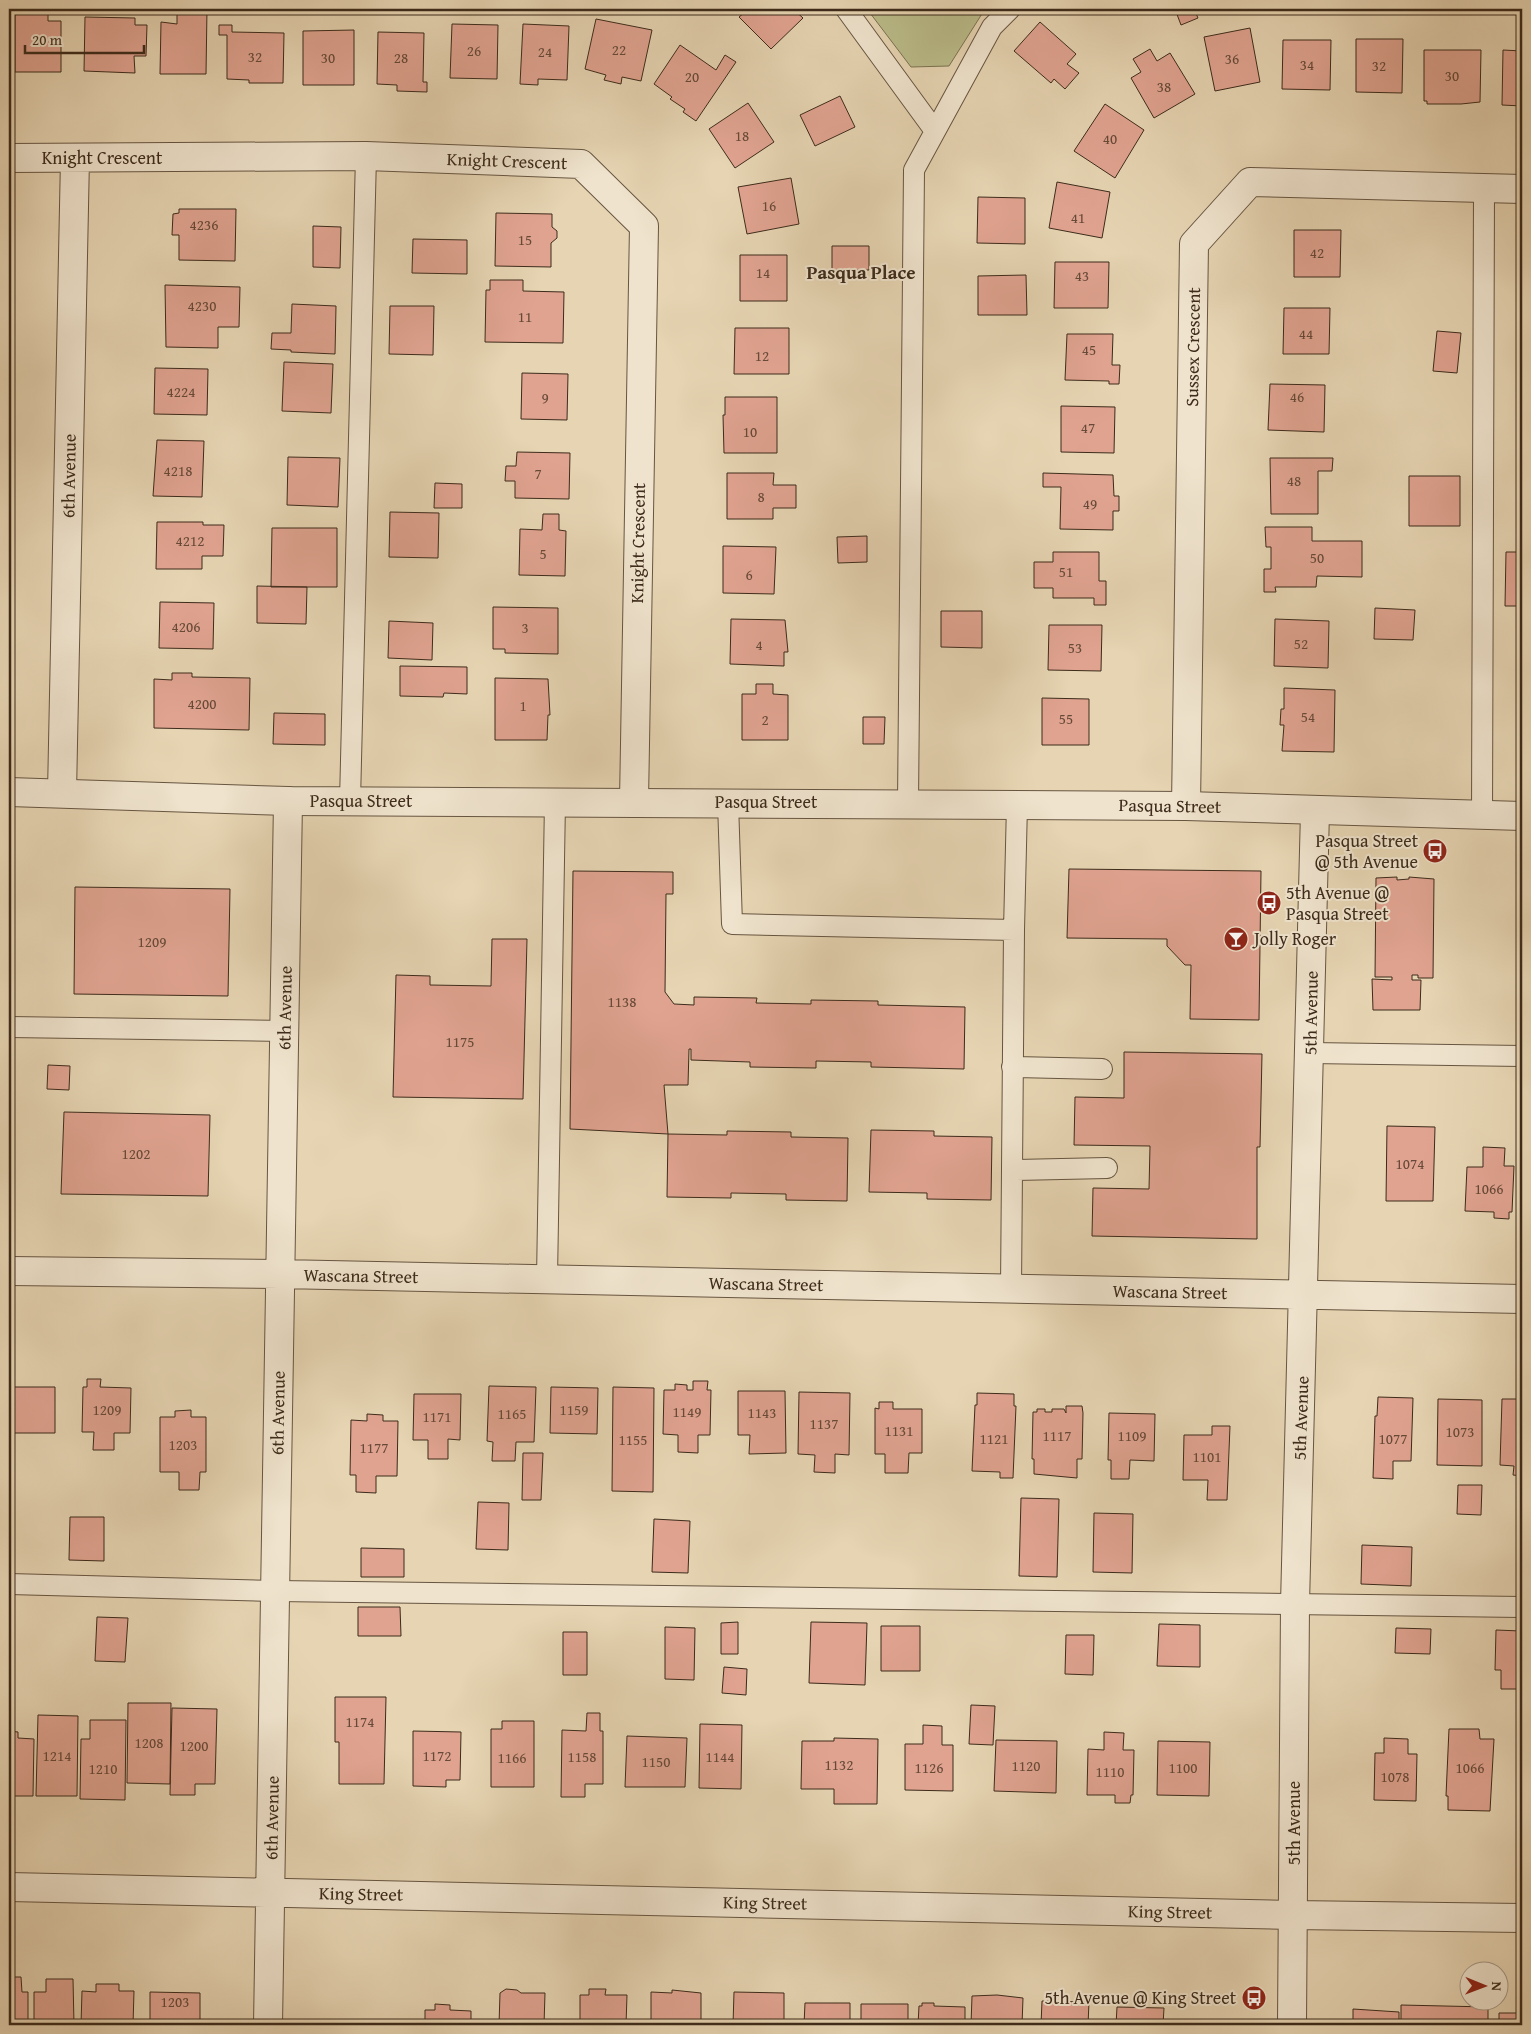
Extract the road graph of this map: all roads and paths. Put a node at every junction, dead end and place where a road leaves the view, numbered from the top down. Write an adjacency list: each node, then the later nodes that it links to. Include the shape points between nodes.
1 (846, 9): 3 (lane)
2 (1010, 9): 3 (lane, via 992,27)
3 (935, 130): 16 (lane, via 914,170)
4 (366, 156): 6 (street, Knight Crescent); 12 (lane); 14 (street, Knight Crescent, via 580,164 644,226)
5 (9, 158): 6 (street, Knight Crescent)
6 (75, 158): 10 (street, 6th Avenue)
7 (1484, 188): 8 (street, Sussex Crescent); 18 (street, Sussex Crescent, via 1250,182 1194,244); 20 (lane)
8 (1522, 189)
9 (9, 792): 10 (street, Pasqua Street)
10 (62, 793): 11 (street, Pasqua Street)
11 (288, 801): 12 (street, Pasqua Street); 24 (street, 6th Avenue)
12 (350, 801): 13 (street, Pasqua Street)
13 (556, 801): 14 (street, Pasqua Street); 33 (lane)
14 (634, 801): 15 (street, Pasqua Street)
15 (728, 802): 16 (street, Pasqua Street); 22 (lane, via 732,924)
16 (908, 803): 17 (street, Pasqua Street)
17 (1018, 804): 18 (street, Pasqua Street); 22 (lane)
18 (1186, 806): 19 (street, Pasqua Street)
19 (1315, 811): 20 (street, Pasqua Street); 25 (street, 5th Avenue)
20 (1482, 816): 21 (street, Pasqua Street)
21 (1522, 816)
22 (1014, 930): 27 (lane)
23 (9, 1026): 24 (lane)
24 (285, 1031): 32 (street, 6th Avenue)
25 (1310, 1053): 26 (lane); 35 (street, 5th Avenue)
26 (1522, 1056)
27 (1012, 1066): 28 (lane); 30 (lane)
28 (1102, 1069)
29 (1107, 1168): 30 (lane)
30 (1012, 1170): 34 (lane)
31 (9, 1271): 32 (street, Wascana Street)
32 (280, 1274): 33 (street, Wascana Street); 38 (street, 6th Avenue)
33 (547, 1279): 34 (street, Wascana Street)
34 (1011, 1289): 35 (street, Wascana Street)
35 (1305, 1295): 36 (street, Wascana Street); 39 (street, 5th Avenue)
36 (1522, 1299)
37 (9, 1584): 38 (lane)
38 (276, 1591): 39 (lane); 42 (street, 6th Avenue)
39 (1295, 1604): 40 (lane); 43 (street, 5th Avenue)
40 (1522, 1607)
41 (9, 1887): 42 (street, King Street)
42 (270, 1892): 43 (street, King Street); 45 (street, 6th Avenue)
43 (1293, 1915): 44 (street, King Street); 46 (street, 5th Avenue)
44 (1522, 1918)
45 (268, 2025)
46 (1292, 2025)

